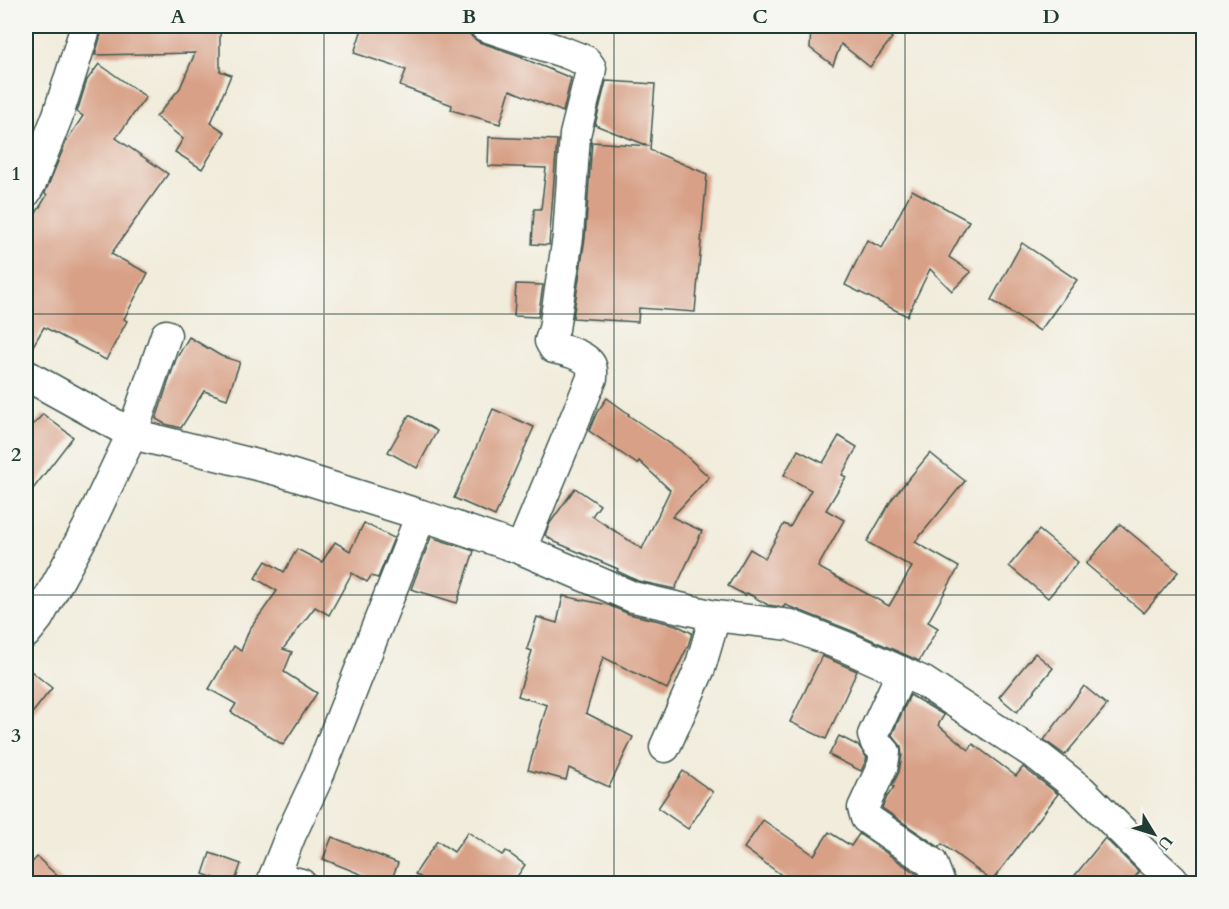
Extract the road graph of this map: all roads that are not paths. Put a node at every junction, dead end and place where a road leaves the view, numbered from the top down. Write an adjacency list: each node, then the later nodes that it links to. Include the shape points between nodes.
1 (86, 26): 3 (street, via 58,115)
2 (485, 26): 8 (street, via 576,57 591,68 575,135 568,237 550,342 554,348 572,352 590,363 592,378)
3 (26, 192)
4 (166, 335): 6 (street)
5 (26, 375): 6 (street)
6 (132, 434): 7 (street, via 277,470); 10 (street, via 87,529)
7 (421, 515): 8 (street); 13 (street, via 317,779 291,834)
8 (521, 549): 9 (street, via 633,597)
9 (715, 616): 11 (street, via 790,624); 12 (street, via 700,668)
10 (26, 633)
11 (902, 672): 14 (street, via 873,735 885,752 863,808 866,818 932,863); 15 (street, via 924,682 1039,757 1082,791)
12 (664, 747)
13 (283, 881)
14 (940, 884)
15 (1177, 884)

